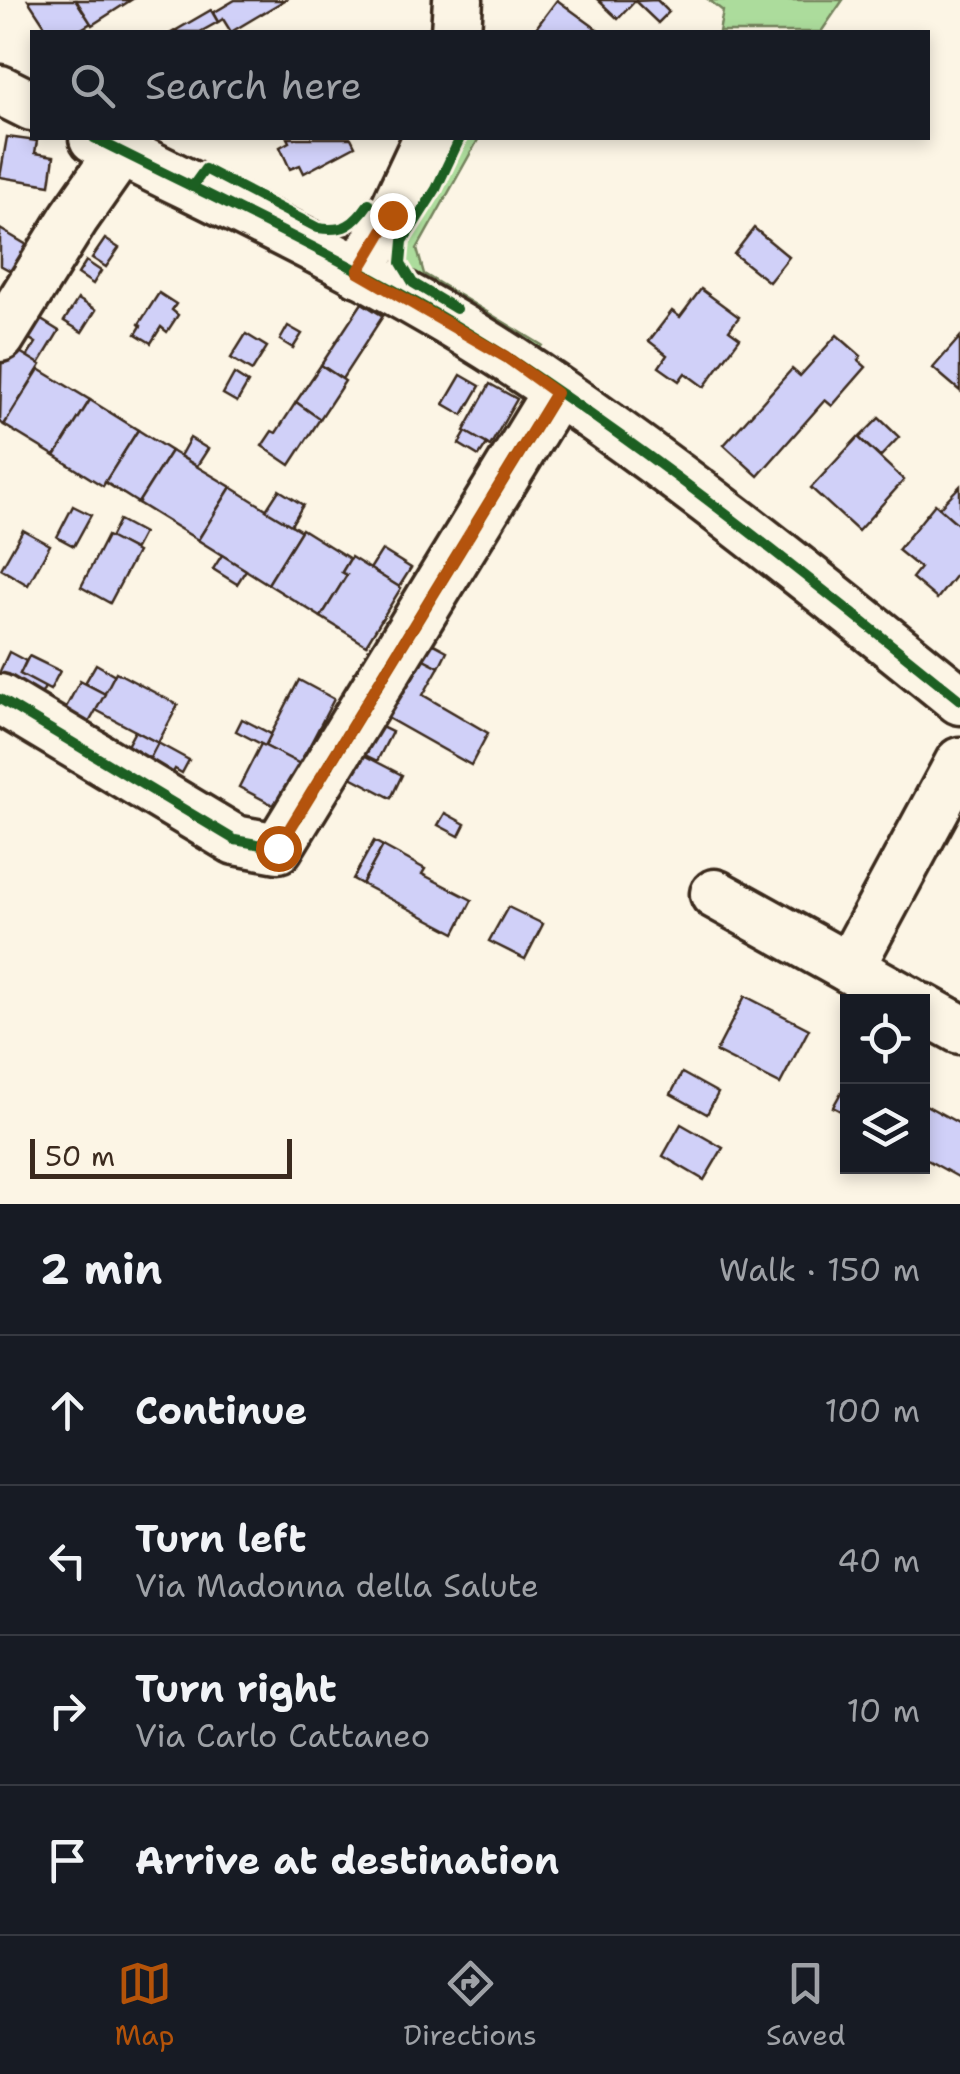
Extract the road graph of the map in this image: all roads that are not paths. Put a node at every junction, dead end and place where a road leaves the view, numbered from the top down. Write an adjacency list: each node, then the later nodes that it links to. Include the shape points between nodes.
1 (458, 0): 2 (street)
2 (456, 30)
3 (0, 90): 4 (street)
4 (30, 105)
5 (427, 140): 7 (street)
6 (108, 144): 7 (street); 8 (street, via 74,218)
7 (358, 272): 9 (street)
8 (0, 337)
9 (556, 393): 10 (street, via 278,848 235,840); 11 (street, via 684,481)
10 (0, 698)
11 (960, 700)
12 (960, 762): 14 (street)
13 (715, 894): 14 (street)
14 (850, 968): 15 (street)
15 (896, 994)
16 (930, 1012): 17 (street)
17 (960, 1029)

